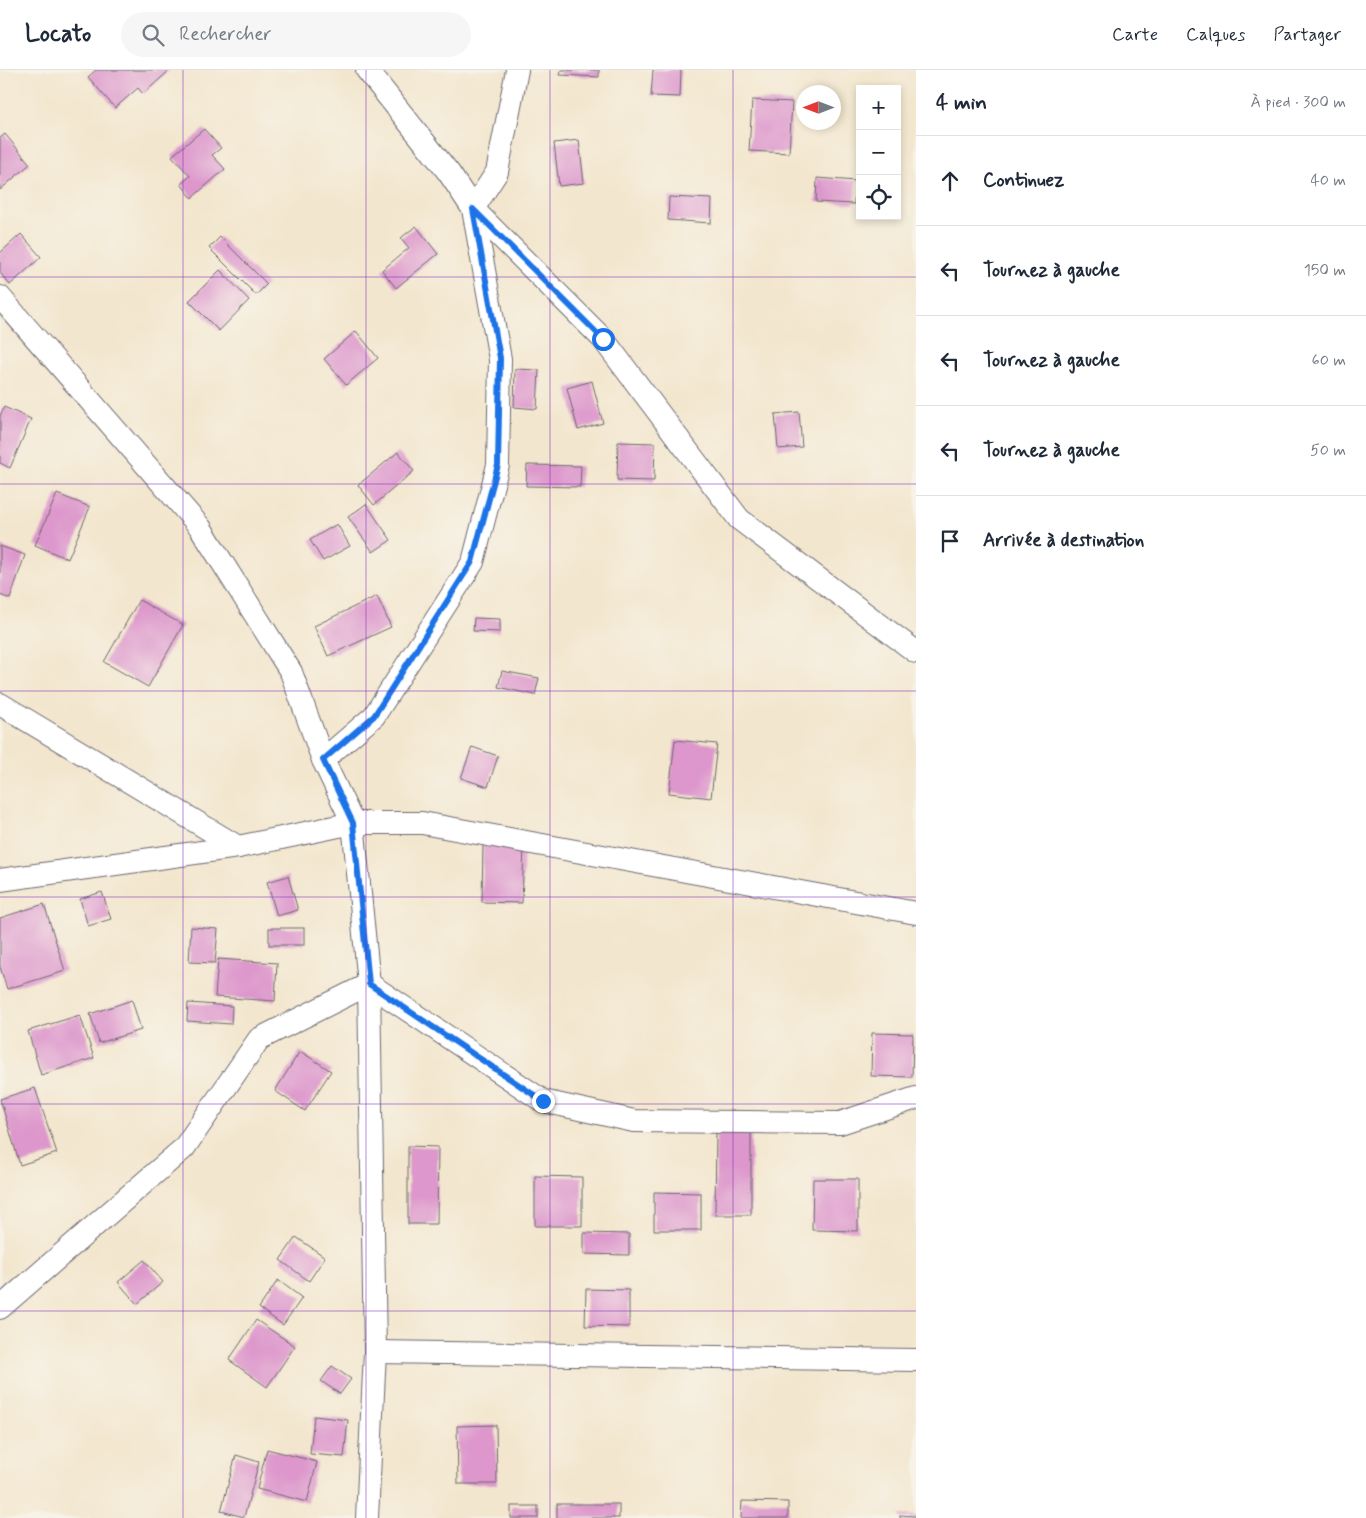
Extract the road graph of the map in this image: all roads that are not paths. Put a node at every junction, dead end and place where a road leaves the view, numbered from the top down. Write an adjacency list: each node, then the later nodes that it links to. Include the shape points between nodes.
1 (367, 70): 3 (street)
2 (517, 70): 3 (street, via 497,172)
3 (473, 209): 5 (street, via 603,339 739,519); 7 (street, via 500,358 498,465 472,562 374,716)
4 (0, 297): 7 (street, via 200,527 292,672)
5 (916, 652)
6 (0, 704): 9 (street)
7 (323, 760): 8 (street)
8 (353, 823): 9 (street); 11 (street, via 422,823); 12 (street)
9 (238, 847): 10 (street)
10 (0, 880)
11 (916, 913)
12 (369, 984): 13 (street, via 543,1101 634,1121 840,1123); 14 (street, via 259,1039 184,1148); 15 (street)
13 (916, 1098)
14 (0, 1308)
15 (375, 1352): 16 (street); 17 (street)
16 (916, 1360)
17 (367, 1518)

